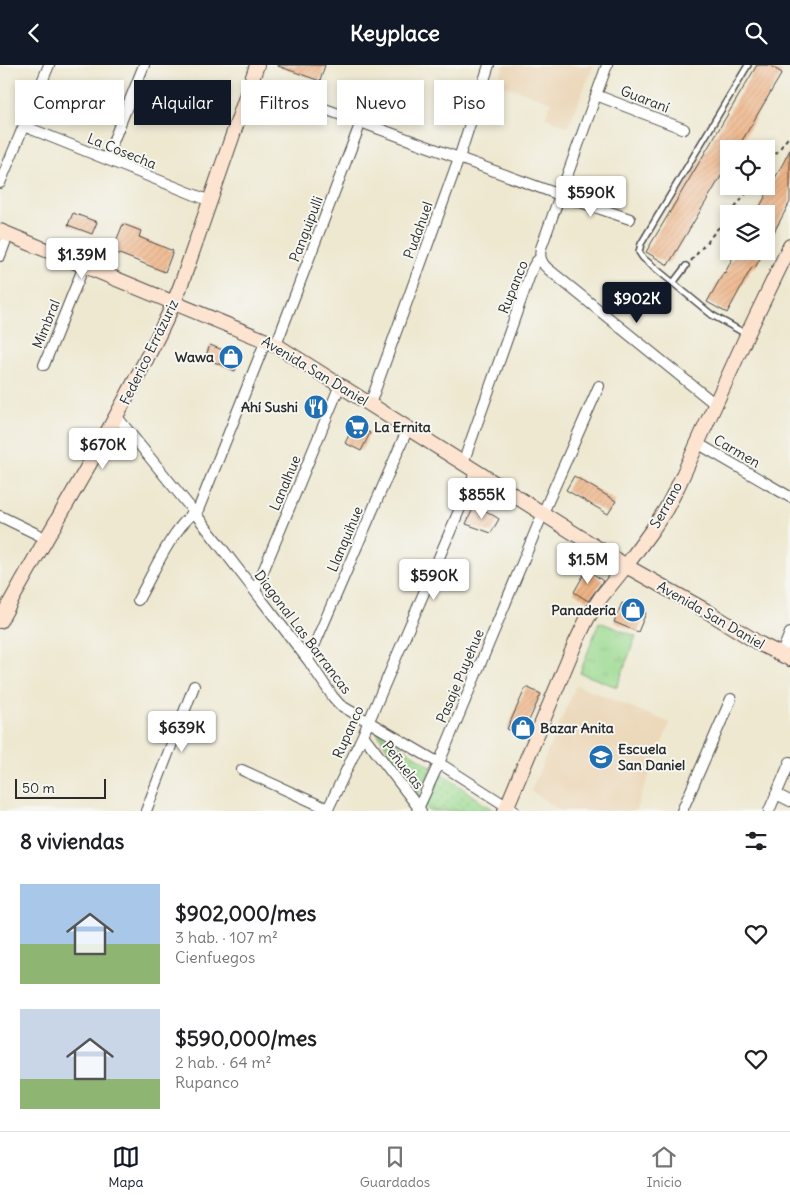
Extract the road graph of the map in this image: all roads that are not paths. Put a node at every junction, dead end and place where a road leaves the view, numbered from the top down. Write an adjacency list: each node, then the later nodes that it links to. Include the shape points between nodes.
1 (49, 65): 12 (street)
2 (144, 65): 15 (street)
3 (257, 65): 7 (street, Federico Errázuriz)
4 (489, 65): 14 (street, Pudahuel)
5 (607, 65): 8 (street, Rupanco)
6 (748, 65): 27 (lane, via 640,248 643,258)
7 (252, 80)
8 (596, 95): 13 (street, Guaraní); 17 (street, Rupanco)
9 (241, 111): 18 (street, Federico Errázuriz)
10 (360, 125): 30 (street, Panguipulli)
11 (369, 125): 14 (street)
12 (24, 126): 15 (street, La Cosecha); 16 (street)
13 (684, 129)
14 (459, 158): 17 (street); 35 (street, Pudahuel)
15 (106, 159): 18 (street, La Cosecha)
16 (0, 183)
17 (560, 195): 19 (street); 23 (street, Rupanco, via 540,248)
18 (210, 201): 28 (street, Federico Errázuriz)
19 (630, 219)
20 (4, 233): 22 (street); 25 (street, Avenida San Daniel)
21 (790, 246): 24 (street, Serrano)
22 (0, 256)
23 (540, 258): 34 (street, via 548,269); 39 (street, Rupanco, via 532,269)
24 (786, 265): 29 (street, Serrano)
25 (84, 266): 28 (street, Avenida San Daniel); 31 (street, Mimbral)
26 (686, 266): 27 (lane)
27 (674, 283): 29 (lane, via 712,315)
28 (174, 303): 30 (street, Avenida San Daniel); 36 (street, Federico Errázuriz)
29 (747, 335): 34 (street, Serrano)
30 (271, 343): 32 (street, Avenida San Daniel); 42 (street, Panguipulli)
31 (44, 365)
32 (340, 385): 35 (street, Avenida San Daniel); 47 (street, Lanalhue)
33 (599, 386): 43 (street, Pasaje Puyehue)
34 (715, 403): 38 (street, Serrano)
35 (370, 404): 37 (street, Avenida San Daniel)
36 (117, 417): 42 (street, Diagonal Las Barrancas); 45 (street, Federico Errázuriz)
37 (408, 428): 39 (street, Avenida San Daniel); 52 (street, Llanquihue)
38 (697, 443): 41 (street, Carmen); 46 (street, Serrano, via 666,509)
39 (463, 463): 40 (street, Avenida San Daniel)
40 (476, 471): 43 (street, Avenida San Daniel); 55 (street, Rupanco)
41 (790, 497)
42 (195, 513): 47 (street, Diagonal Las Barrancas); 48 (street, Panguipulli, via 173,535)
43 (543, 513): 46 (street, Avenida San Daniel); 58 (street, Pasaje Puyehue)
44 (0, 516): 45 (street)
45 (47, 539): 49 (street, Federico Errázuriz)
46 (626, 566): 51 (street, Avenida San Daniel); 62 (street, Serrano, via 601,597 582,629)
47 (255, 591): 52 (street, Diagonal Las Barrancas)
48 (138, 600)
49 (0, 621)
50 (790, 633): 51 (street)
51 (785, 657)
52 (308, 660): 55 (street, Diagonal Las Barrancas, via 340,705)
53 (194, 686): 65 (street)
54 (731, 699): 66 (street)
55 (369, 721): 56 (street, Rupanco); 58 (street, Diagonal Las Barrancas)
56 (363, 735): 63 (street, Rupanco); 64 (street, Peñuelas)
57 (790, 762): 60 (street)
58 (439, 763): 62 (street, Diagonal Las Barrancas); 64 (street, Pasaje Puyehue)
59 (242, 770): 63 (street)
60 (776, 795): 61 (street); 67 (street)
61 (790, 801)
62 (508, 809)
63 (327, 810)
64 (419, 810)
65 (146, 811)
66 (682, 811)
67 (769, 811)

